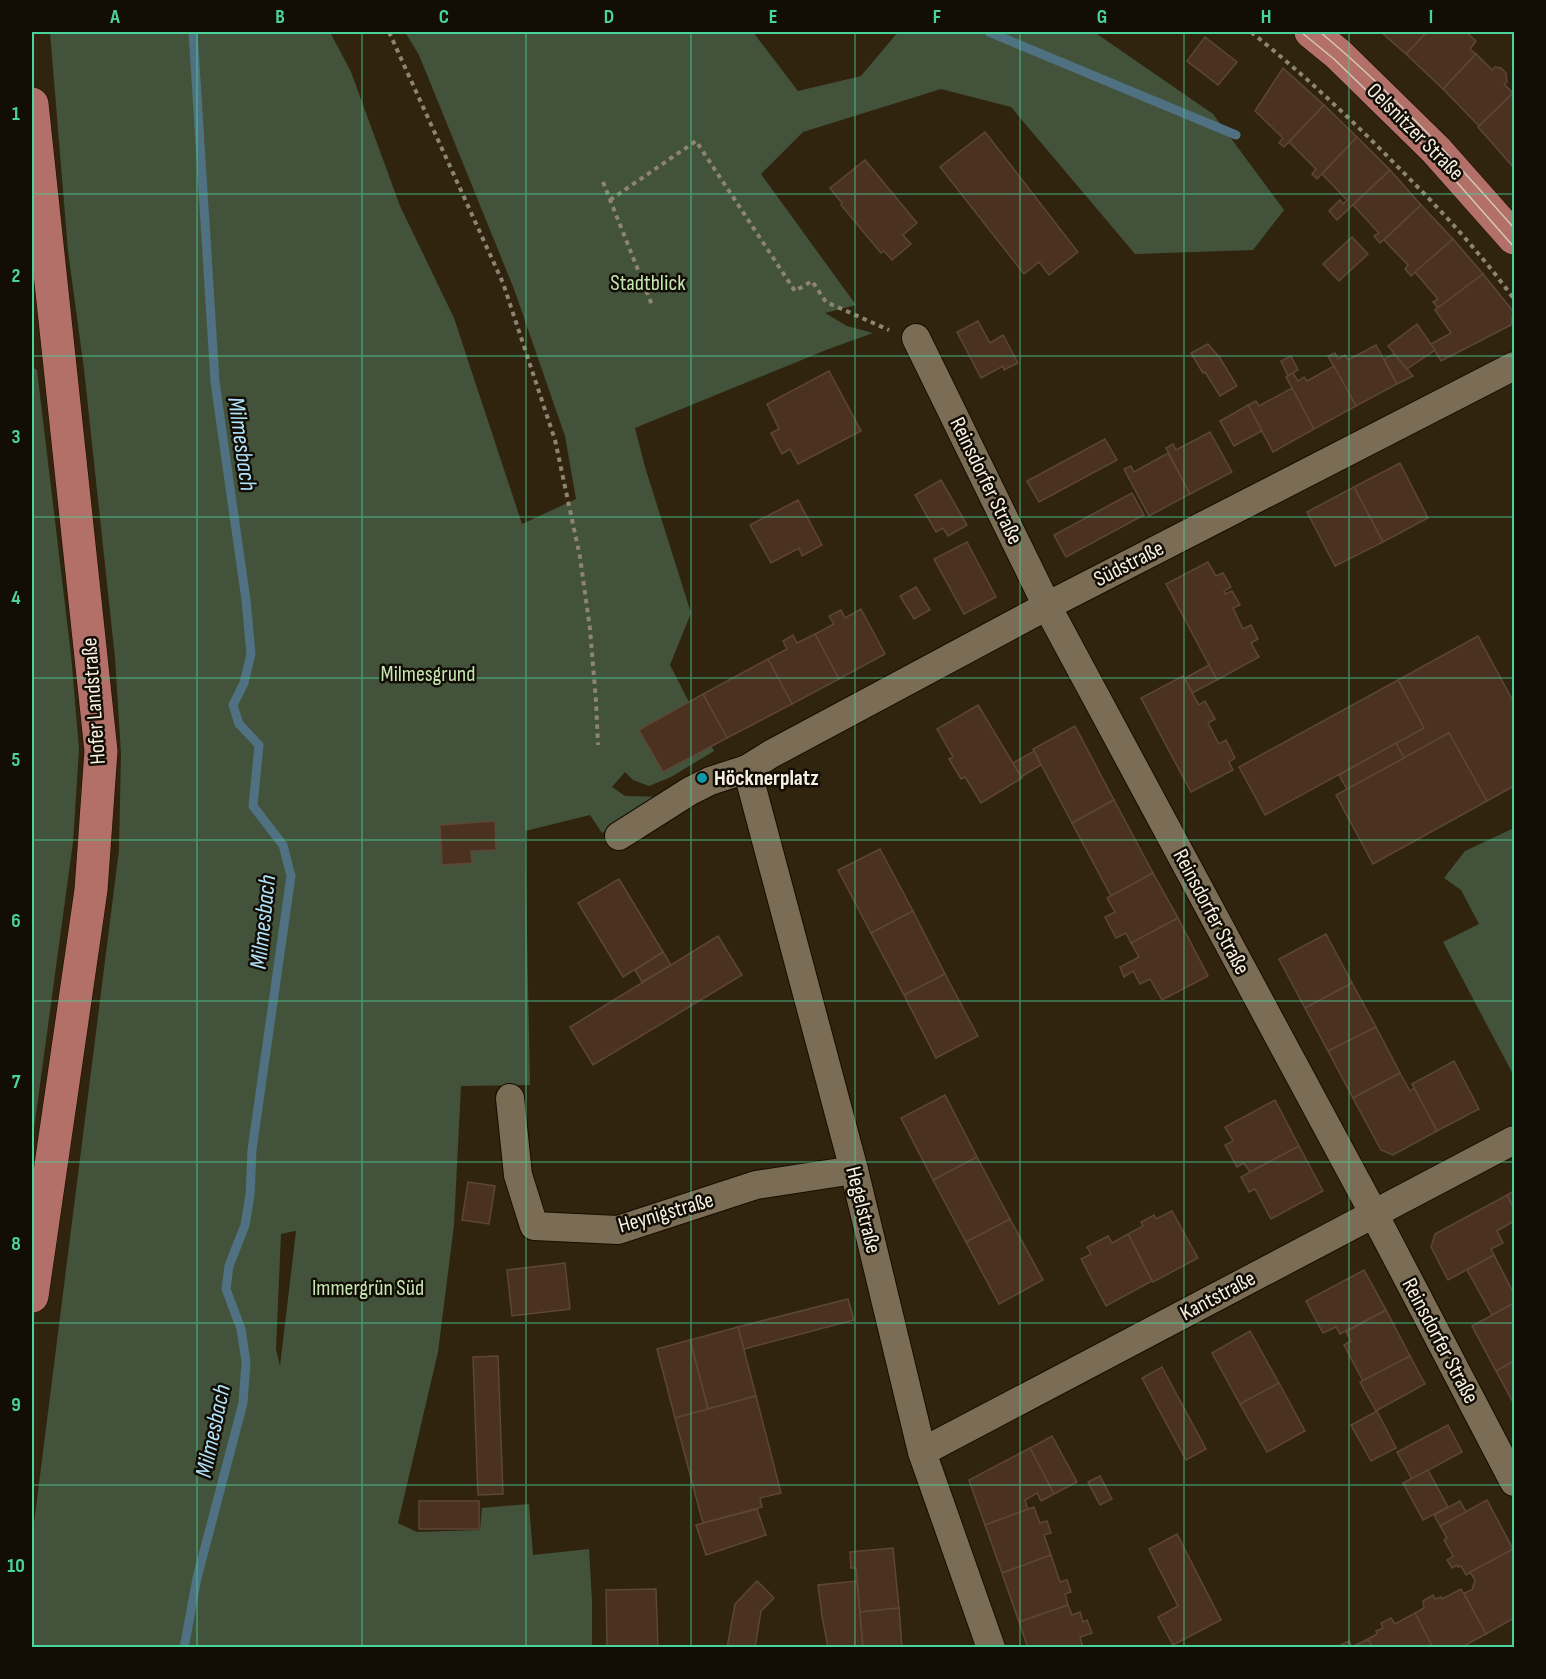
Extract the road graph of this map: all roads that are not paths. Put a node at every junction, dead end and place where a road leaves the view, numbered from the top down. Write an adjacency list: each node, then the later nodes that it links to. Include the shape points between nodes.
1 (1311, 32): 3 (main road, Oelsnitzer Straße, via 1436,150)
2 (32, 104): 13 (main road, Hofer Landstraße, via 101,751 91,890)
3 (1515, 238)
4 (916, 338): 6 (street, Reinsdorfer Straße)
5 (1515, 366): 6 (street, Südstraße)
6 (1047, 606): 7 (street, Südstraße); 12 (street, Reinsdorfer Straße)
7 (747, 769): 8 (street, via 710,780); 11 (street, Hegelstraße)
8 (619, 836)
9 (510, 1098): 11 (street, Heynigstraße, via 518,1175 534,1226 618,1230 756,1185)
10 (1515, 1140): 12 (street, Kantstraße)
11 (854, 1170): 14 (street, Hegelstraße)
12 (1374, 1214): 14 (street, Kantstraße); 15 (street, Reinsdorfer Straße)
13 (32, 1296)
14 (922, 1452): 16 (street, Hegelstraße)
15 (1515, 1482)
16 (991, 1647)

